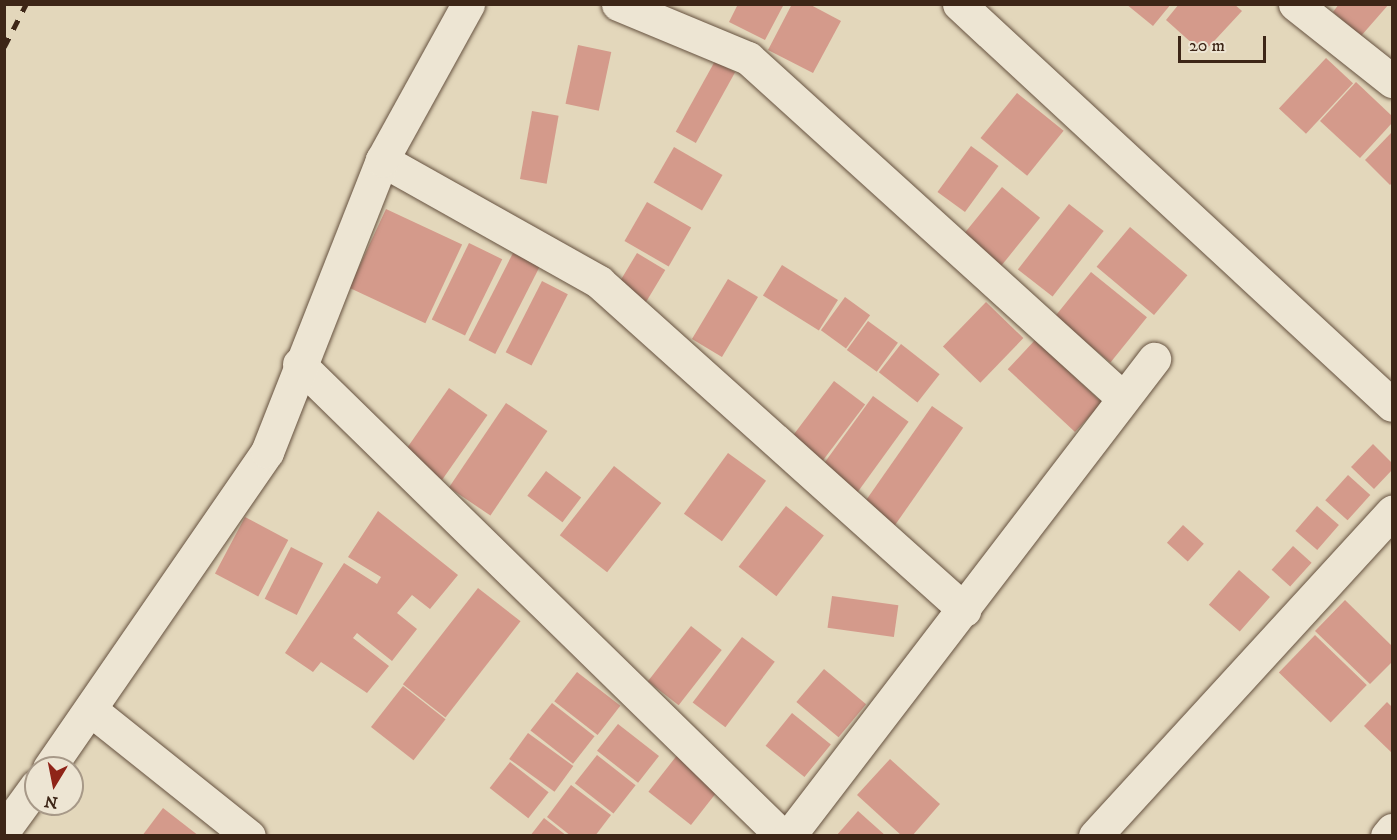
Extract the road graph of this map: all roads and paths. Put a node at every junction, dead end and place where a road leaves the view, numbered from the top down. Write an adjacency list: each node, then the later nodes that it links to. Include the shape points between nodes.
1 (468, 4): 6 (street)
2 (618, 4): 9 (street, via 748,58)
3 (960, 4): 10 (street)
4 (1295, 4): 5 (street)
5 (1392, 81)
6 (382, 160): 8 (street); 12 (street, via 599,282)
7 (1154, 359): 9 (street)
8 (299, 364): 13 (street, via 267,452); 19 (street)
9 (1123, 398): 12 (street)
10 (1392, 405)
11 (1392, 512): 21 (street)
12 (965, 609): 20 (street)
13 (91, 710): 14 (street); 18 (street)
14 (58, 756)
15 (24, 802): 16 (street)
16 (4, 830)
17 (1392, 830): 22 (street)
18 (249, 836)
19 (782, 836)
20 (789, 836)
21 (1095, 836)
22 (1387, 836)

